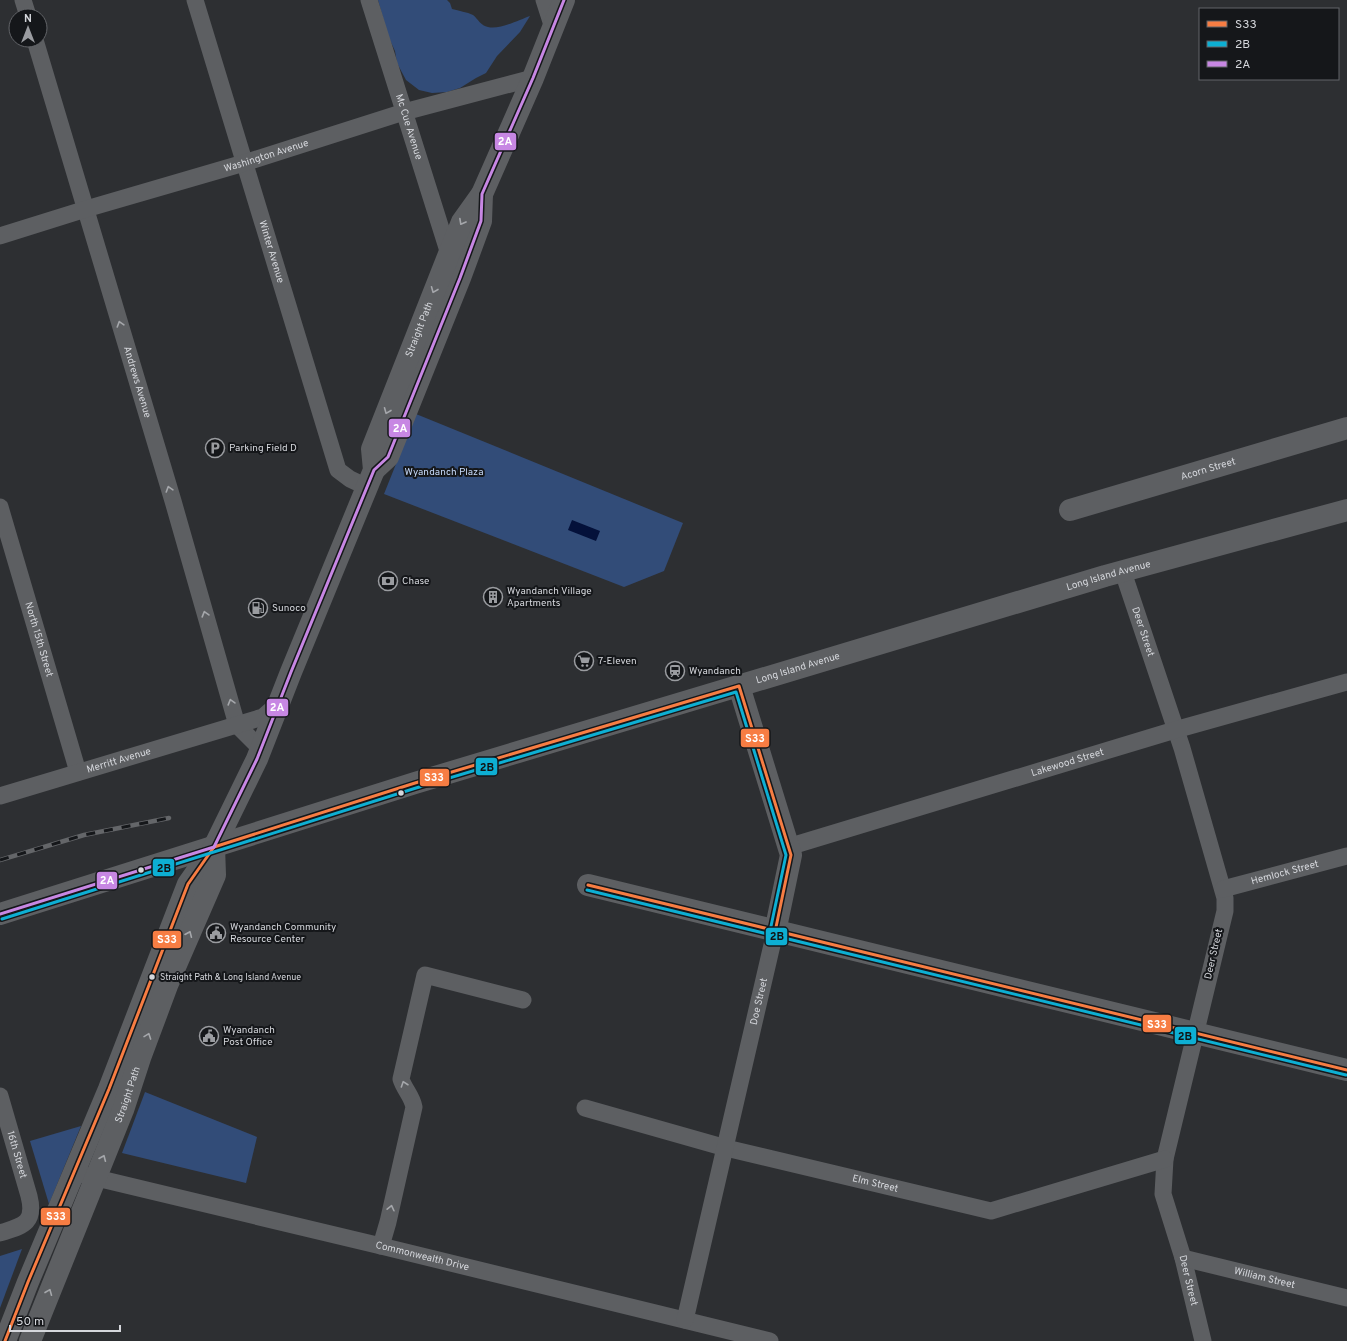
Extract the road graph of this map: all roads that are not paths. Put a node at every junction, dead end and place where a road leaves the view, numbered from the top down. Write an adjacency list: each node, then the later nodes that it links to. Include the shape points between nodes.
1 (195, 0): 9 (street, Winter Avenue)
2 (369, 0): 8 (street, Mc Cue Avenue)
3 (544, 0): 5 (street)
4 (564, 0): 5 (street, Straight Path)
5 (553, 28): 7 (street, Straight Path)
6 (37, 48): 11 (street, Andrews Avenue)
7 (533, 78): 8 (street, Washington Avenue); 10 (street, Straight Path)
8 (404, 112): 9 (street, Washington Avenue); 13 (street, Mc Cue Avenue)
9 (244, 163): 11 (street, Washington Avenue); 15 (street, Winter Avenue, via 338,470 350,479)
10 (482, 194): 13 (street, Straight Path, one-way to 13, via 462,222); 15 (street, Straight Path, via 481,221 460,278 388,457)
11 (86, 208): 12 (street, Washington Avenue); 23 (street, Andrews Avenue, one-way to 11)
12 (0, 236)
13 (449, 254): 15 (street, Straight Path, one-way to 15, via 372,449)
14 (1347, 428): 17 (street, Acorn Street)
15 (370, 479): 22 (street, Straight Path)
16 (0, 507): 26 (street, North 15th Street)
17 (1070, 510)
18 (1347, 510): 19 (street, Long Island Avenue)
19 (1123, 572): 21 (street, Long Island Avenue); 24 (street, Deer Street)
20 (1347, 682): 24 (street, Lakewood Street)
21 (740, 686): 28 (street, Doe Street); 29 (street, Long Island Avenue, via 415,783)
22 (278, 704): 23 (street, Merritt Avenue, via 263,718); 25 (street, Straight Path)
23 (237, 725): 25 (street); 26 (street, Merritt Avenue)
24 (1175, 730): 28 (street, Lakewood Street); 32 (street, Deer Street)
25 (261, 749): 29 (street, Straight Path)
26 (78, 772): 27 (street, Merritt Avenue)
27 (0, 796)
28 (788, 846): 34 (street, Doe Street, via 791,855)
29 (214, 847): 33 (street, Long Island Avenue); 42 (street, Straight Path, via 188,884); 43 (street, Straight Path, one-way to 29, via 123,1110 168,983 214,874)
30 (1347, 856): 32 (street, Hemlock Street)
31 (588, 886): 34 (street)
32 (1223, 889): 36 (street, Deer Street, via 1226,906)
33 (0, 914)
34 (775, 932): 36 (street); 40 (street, Doe Street)
35 (523, 1000): 45 (street, one-way to 35, via 414,1107 401,1079 425,975)
36 (1195, 1033): 37 (street); 41 (street, Deer Street)
37 (1347, 1070)
38 (0, 1096): 44 (street, 16th Street, via 31,1203 29,1219 22,1226)
39 (585, 1108): 40 (street, Elm Street)
40 (726, 1148): 41 (street, Elm Street, via 991,1211); 48 (street, Doe Street)
41 (1165, 1159): 46 (street, Deer Street, via 1163,1194)
42 (74, 1173): 43 (street, Commonwealth Drive); 50 (street, Straight Path)
43 (94, 1178): 45 (street, Commonwealth Drive); 51 (street, Straight Path, one-way to 43)
44 (0, 1233)
45 (381, 1246): 48 (street, Commonwealth Drive)
46 (1183, 1258): 47 (street, William Street); 53 (street, Deer Street)
47 (1347, 1298)
48 (685, 1320): 49 (street, Commonwealth Drive)
49 (711, 1334): 52 (street, Commonwealth Drive)
50 (5, 1341)
51 (30, 1341)
52 (770, 1341)
53 (1203, 1341)

